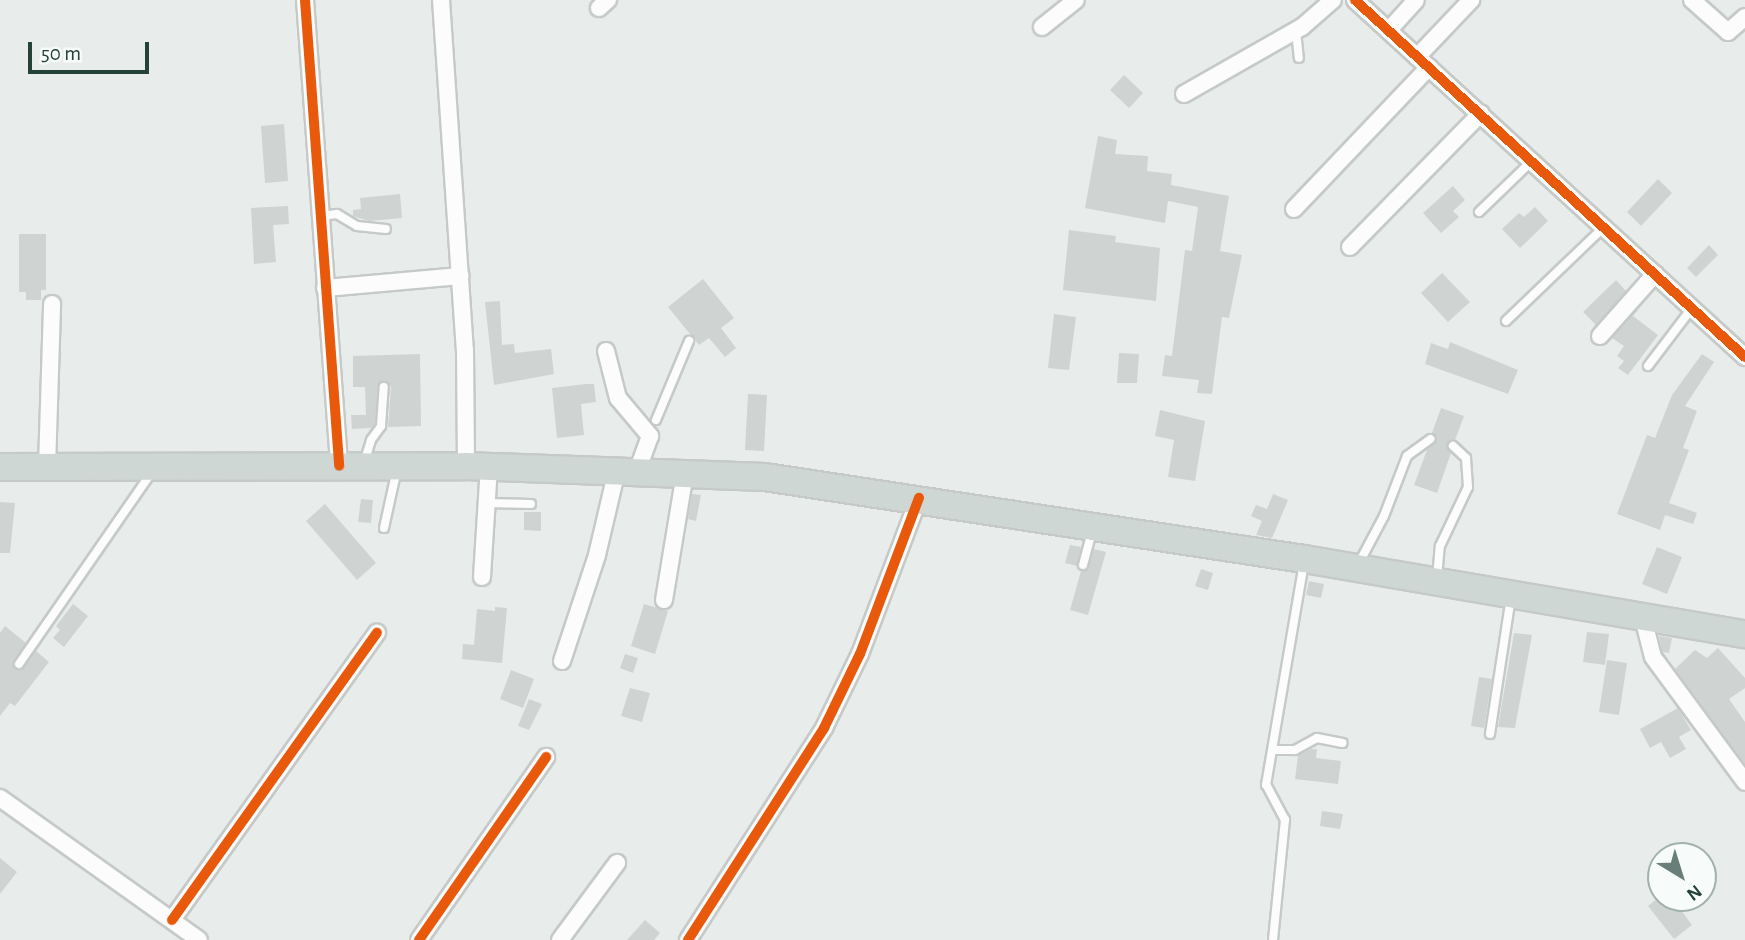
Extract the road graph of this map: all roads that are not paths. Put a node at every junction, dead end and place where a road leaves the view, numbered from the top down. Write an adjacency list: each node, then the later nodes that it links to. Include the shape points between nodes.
1 (305, 0): 20 (street)
2 (441, 0): 25 (street)
3 (1076, 0): 10 (street)
4 (1333, 0): 12 (street)
5 (1355, 0): 11 (street)
6 (1416, 0): 11 (street)
7 (1471, 0): 14 (street)
8 (1692, 0): 9 (street, via 1728,32)
9 (1745, 17)
10 (1042, 27)
11 (1389, 30): 14 (street)
12 (1296, 31): 13 (lane); 15 (street)
13 (1299, 58)
14 (1423, 62): 16 (street); 18 (street)
15 (1184, 94)
16 (1481, 113): 17 (street); 23 (street)
17 (1532, 160): 19 (lane); 21 (street)
18 (1294, 209)
19 (1479, 212)
20 (320, 216): 22 (lane, via 337,214 357,226); 26 (street)
21 (1604, 227): 24 (street); 29 (lane)
22 (386, 229)
23 (1350, 247)
24 (1656, 274): 28 (street); 30 (street)
25 (460, 276): 26 (street); 42 (street)
26 (325, 288): 40 (street)
27 (52, 304): 44 (street)
28 (1692, 308): 33 (street); 34 (lane)
29 (1506, 321)
30 (1601, 336)
31 (689, 341): 36 (lane)
32 (606, 351): 36 (street, via 618,398)
33 (1745, 357)
34 (1648, 366)
35 (384, 387): 40 (lane, via 381,426)
36 (654, 427): 45 (street)
37 (1430, 439): 54 (lane, via 1407,456 1367,553)
38 (1453, 446): 56 (lane, via 1466,458 1468,487 1440,546)
39 (155, 466): 40 (main road); 44 (main road); 63 (lane)
40 (351, 466): 41 (main road)
41 (398, 466): 42 (main road); 51 (lane)
42 (478, 466): 45 (main road); 48 (street)
43 (0, 467): 44 (main road)
44 (47, 467)
45 (627, 470): 46 (main road); 62 (street)
46 (685, 473): 47 (main road, via 765,477); 58 (street)
47 (919, 498): 50 (main road); 75 (street, via 860,654 824,728)
48 (487, 503): 49 (lane); 55 (street)
49 (531, 504)
50 (1094, 526): 52 (main road); 53 (lane)
51 (384, 528)
52 (1304, 559): 54 (main road); 66 (lane)
53 (1083, 565)
54 (1354, 568): 56 (main road)
55 (482, 577)
56 (1437, 582): 57 (main road)
57 (1511, 594): 59 (main road); 64 (lane)
58 (664, 600)
59 (1642, 614): 61 (main road); 68 (street, via 1653,657)
60 (377, 633): 71 (street)
61 (1745, 634)
62 (562, 661)
63 (19, 664)
64 (1490, 734)
65 (1343, 743): 66 (lane, via 1317,738 1296,750)
66 (1275, 750): 76 (lane, via 1266,786 1285,820)
67 (546, 757): 73 (street)
68 (1745, 782)
69 (0, 798): 71 (street)
70 (617, 863): 74 (street)
71 (172, 920): 72 (street)
72 (199, 940)
73 (419, 940)
74 (560, 940)
75 (688, 940)
76 (1273, 940)

